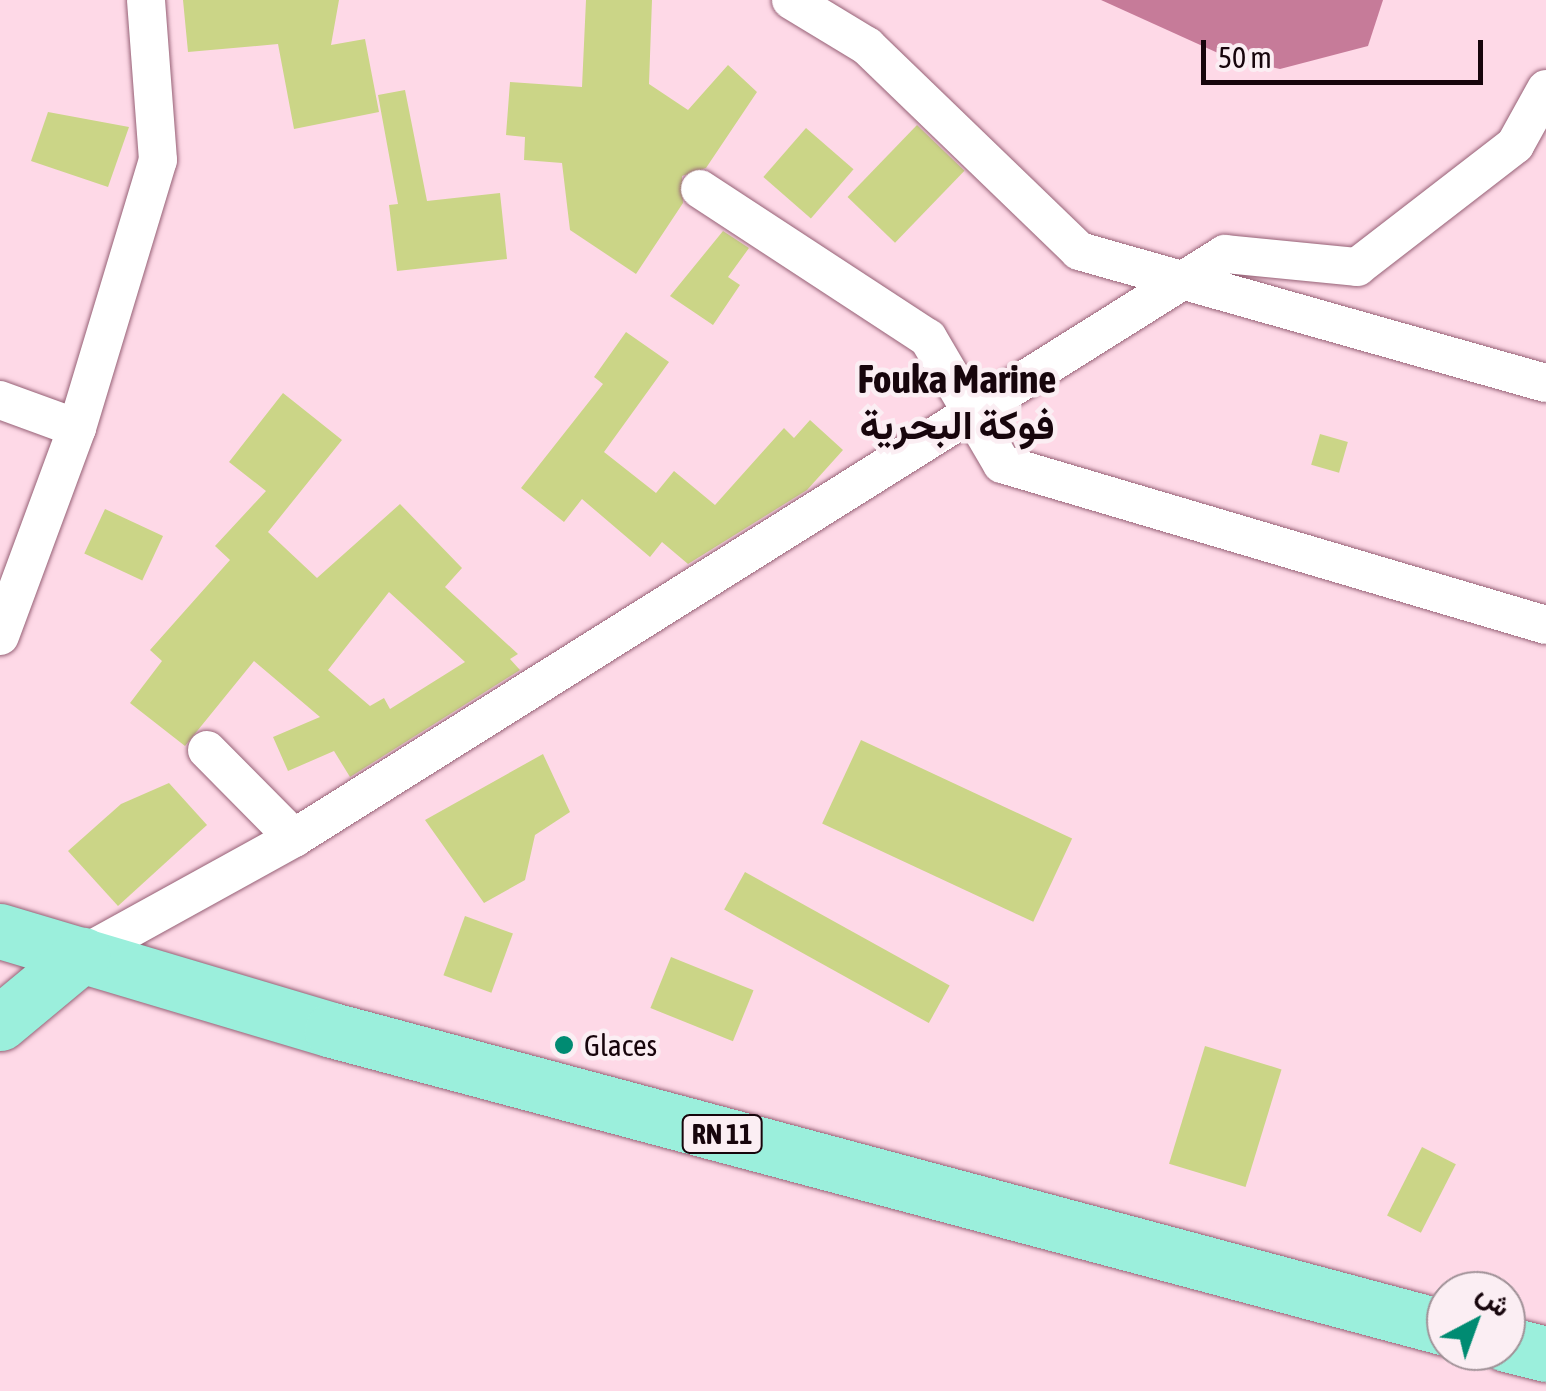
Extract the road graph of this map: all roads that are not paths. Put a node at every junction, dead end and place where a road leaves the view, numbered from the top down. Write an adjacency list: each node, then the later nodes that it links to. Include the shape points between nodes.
1 (146, 0): 9 (street, via 158,160)
2 (792, 0): 5 (street, via 866,46 1079,251)
3 (1546, 89): 5 (street, via 1515,145 1356,267 1225,254)
4 (700, 189): 8 (street, via 928,338)
5 (1182, 281): 6 (street); 8 (street)
6 (1546, 383)
7 (0, 400): 9 (street)
8 (978, 411): 10 (street, via 1002,464); 13 (street)
9 (77, 428): 11 (street)
10 (1546, 625)
11 (0, 636)
12 (207, 750): 13 (street)
13 (294, 838): 15 (street)
14 (0, 931): 15 (main road, RN 11)
15 (82, 955): 16 (main road); 17 (main road, RN 11)
16 (0, 1023)
17 (1426, 1323)

